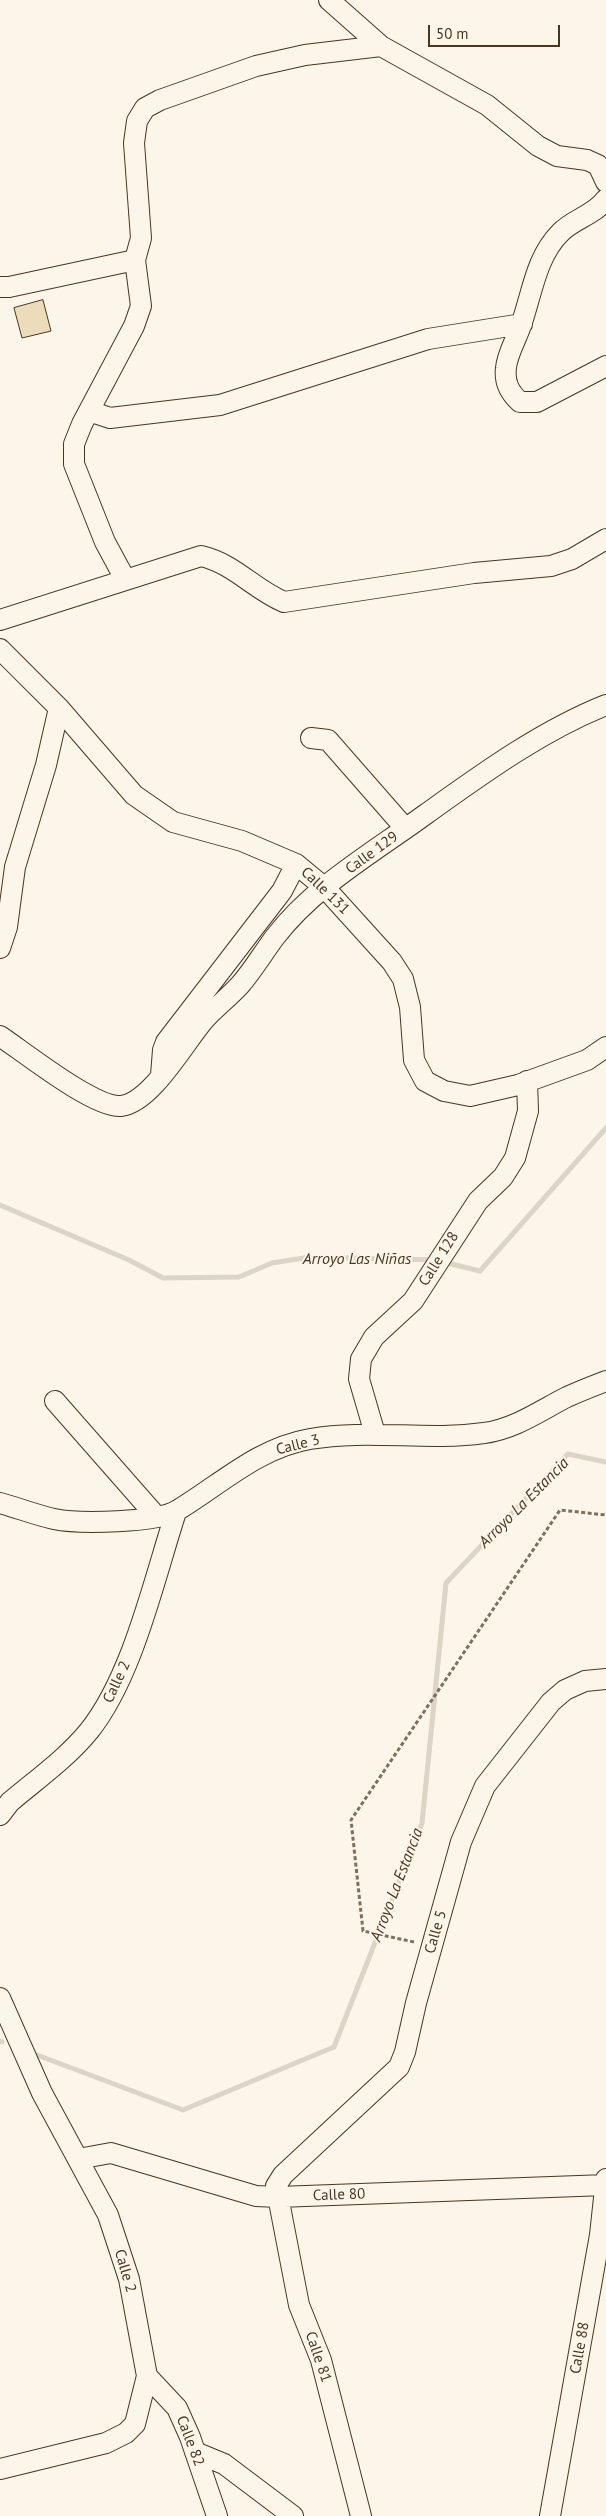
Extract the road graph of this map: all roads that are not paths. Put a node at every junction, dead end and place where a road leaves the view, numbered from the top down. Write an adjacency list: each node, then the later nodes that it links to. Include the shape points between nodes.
1 (329, 0): 2 (street)
2 (381, 46): 3 (street, via 487,105 538,146 557,156 587,160 598,165); 5 (street, via 305,55 256,66 145,108 137,121 134,142 141,238)
3 (606, 182)
4 (606, 199): 7 (street, via 601,207 560,232 536,274)
5 (135, 260): 6 (street); 9 (street, via 141,306 134,326)
6 (0, 287)
7 (522, 324): 8 (street, via 505,367 507,385 520,402 537,402); 9 (street, via 428,340 220,405 110,418)
8 (606, 366)
9 (89, 411): 11 (street, via 74,444 74,464)
10 (606, 539): 11 (street, via 572,559 551,566 474,573 296,602 284,602 270,596 219,560 201,556)
11 (124, 580): 12 (street)
12 (0, 620)
13 (0, 649): 15 (street, Calle 131)
14 (606, 705): 17 (street, Calle 129, via 562,726 467,783)
15 (59, 708): 18 (street, Calle 131, via 134,795 173,822 242,841); 20 (street, via 46,765 15,867 7,927)
16 (310, 738): 17 (street, via 328,740)
17 (406, 828): 19 (street, Calle 129)
18 (296, 864): 19 (street, Calle 131); 23 (street, via 282,891 166,1042)
19 (325, 888): 23 (street, Calle 129, via 301,906 241,983 204,1020); 24 (street, Calle 131, via 392,962 403,979 410,1007 414,1060 425,1081 444,1091 470,1096)
20 (0, 948)
21 (0, 1036): 23 (street, Calle 129, via 76,1088 108,1104 122,1106 141,1097)
22 (606, 1047): 24 (street, Calle 131, via 587,1060)
23 (161, 1075)
24 (527, 1081): 27 (street, Calle 128, via 528,1111 515,1158 503,1177 478,1201 413,1301 374,1337 361,1359 359,1379)
25 (606, 1381): 27 (street, Calle 3, via 568,1396 521,1422 486,1433 440,1436)
26 (55, 1401): 30 (street)
27 (376, 1434): 29 (street, Calle 3, via 310,1439 278,1449 237,1469)
28 (0, 1503): 30 (street, Calle 3, via 55,1520 93,1522)
29 (176, 1512): 30 (street, Calle 3); 32 (street, Calle 2, via 129,1658 107,1705 88,1732)
30 (156, 1516)
31 (606, 1680): 36 (street, Calle 5, via 586,1681 565,1690 551,1702 485,1786 461,1842 399,2067 284,2176 276,2186)
32 (3, 1803)
33 (0, 1998): 34 (street, Calle 2, via 42,2093)
34 (78, 2159): 36 (street, Calle 80, via 111,2153 256,2196); 37 (street, Calle 2, via 108,2215 129,2278)
35 (605, 2183): 36 (street, Calle 80); 43 (street, Calle 88, via 600,2235)
36 (278, 2197): 42 (street, Calle 81, via 299,2305 321,2360)
37 (147, 2376): 38 (street, Calle 82, via 177,2408); 39 (street, Calle 2, via 136,2424 126,2433 106,2443)
38 (195, 2452): 40 (street, Calle 82); 41 (street, via 224,2464)
39 (0, 2469)
40 (217, 2516)
41 (293, 2516)
42 (361, 2516)
43 (550, 2516)

